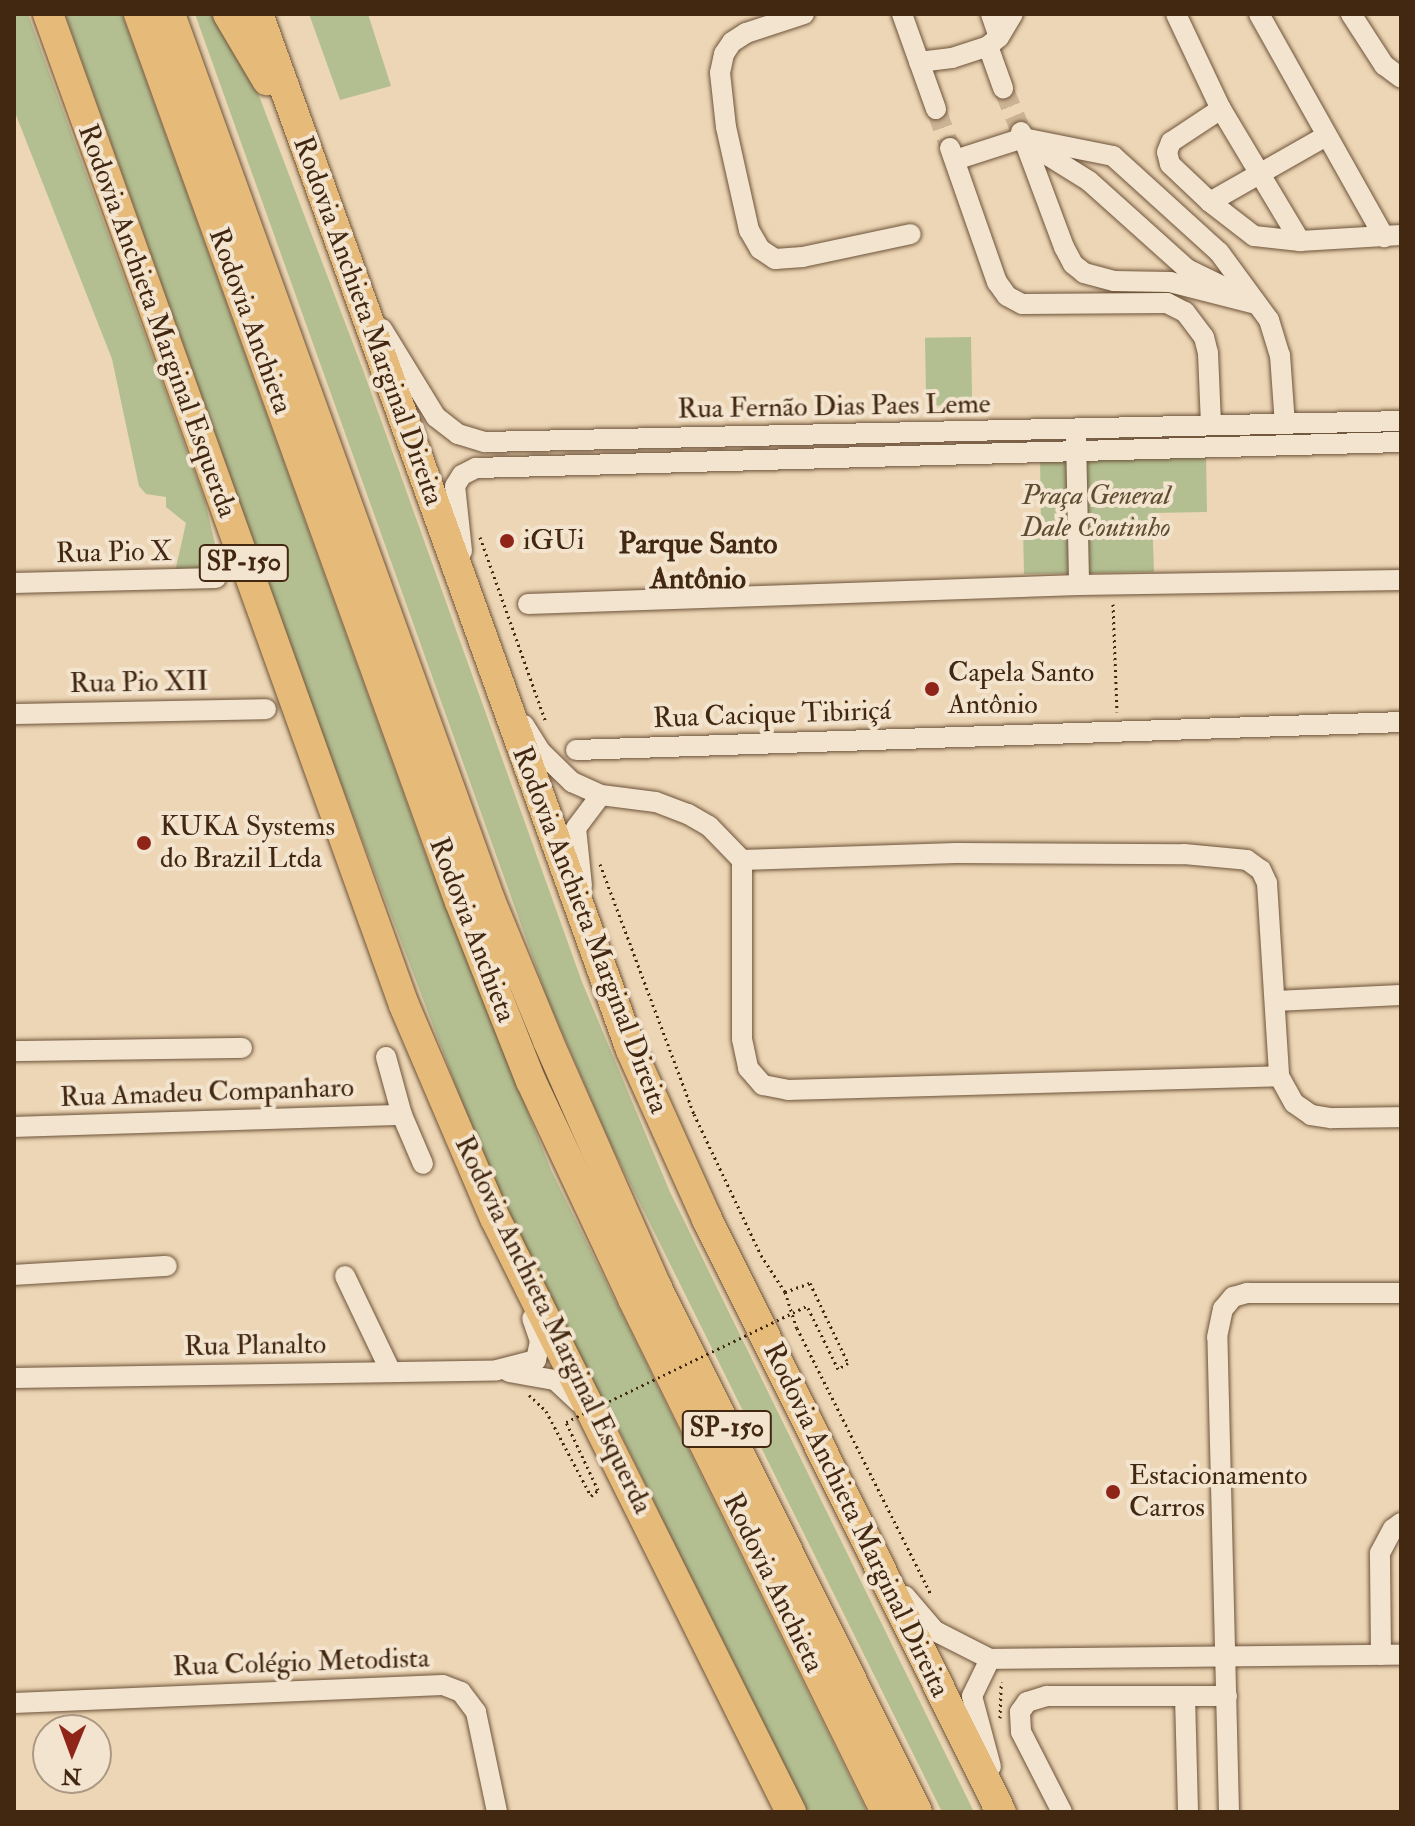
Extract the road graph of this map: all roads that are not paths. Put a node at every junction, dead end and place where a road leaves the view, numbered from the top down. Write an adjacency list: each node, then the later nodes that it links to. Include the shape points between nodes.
1 (48, 14): 61 (highway, Rodovia Anchieta Marginal Esquerda / SP-150, via 404,1005)
2 (139, 14): 80 (highway, Rodovia Anchieta / SP-150, via 460,902 531,1081)
3 (170, 14): 81 (highway, Rodovia Anchieta / SP-150, via 490,900 548,1041 657,1288)
4 (228, 14): 21 (highway)
5 (258, 14): 21 (highway, Rodovia Anchieta Marginal Direita / SP-150)
6 (804, 14): 24 (street, via 746,33 732,42 722,64 726,127 749,230 760,249 775,259)
7 (902, 14): 14 (street)
8 (991, 14): 13 (street)
9 (1013, 14): 13 (street)
10 (1176, 14): 18 (street)
11 (1259, 14): 20 (street)
12 (1351, 14): 15 (street, via 1384,65)
13 (993, 41): 14 (street, via 952,58); 16 (street)
14 (919, 62): 17 (street)
15 (1401, 78)
16 (1003, 88)
17 (936, 109)
18 (1221, 109): 22 (street); 23 (street, via 1171,142 1167,152 1170,164)
19 (1021, 132): 28 (street, via 1089,181 1187,269); 28 (street, via 1113,156 1219,252); 28 (street, via 1064,247 1084,273 1114,281 1170,282); 32 (street, via 953,154 997,282 1022,304 1167,303 1185,312 1204,337 1208,353)
20 (1326, 136): 22 (street); 25 (street)
21 (309, 159): 27 (highway, Rodovia Anchieta Marginal Direita / SP-150)
22 (1258, 175): 23 (street); 26 (street)
23 (1210, 202): 26 (street, via 1254,236)
24 (911, 234)
25 (1393, 236): 26 (street)
26 (1300, 241)
27 (354, 280): 33 (street, Rua Fernão Dias Paes Leme, via 436,417 476,441); 42 (highway, Rodovia Anchieta Marginal Direita / SP-150)
28 (1256, 304): 31 (street, via 1276,337)
29 (1401, 421): 31 (street, Rua Fernão Dias Paes Leme)
30 (1263, 424): 31 (street, Rua Fernão Dias Paes Leme); 32 (street, Rua Fernão Dias Paes Leme); 35 (street)
31 (1285, 424)
32 (1211, 425): 33 (street, Rua Fernão Dias Paes Leme)
33 (1076, 429): 36 (street)
34 (1401, 442): 35 (street, Rua Fernão Dias Paes Leme)
35 (1264, 445): 36 (street, Rua Fernão Dias Paes Leme)
36 (1077, 450): 40 (street); 42 (street, Rua Fernão Dias Paes Leme, via 476,468 458,480 454,494)
37 (216, 578): 39 (street, Rua Pio X)
38 (1401, 580): 40 (street)
39 (14, 583)
40 (1079, 585): 41 (street)
41 (528, 604)
42 (472, 615): 43 (highway, Rodovia Anchieta Marginal Direita / SP-150)
43 (494, 676): 48 (street, via 554,768); 50 (highway, Rodovia Anchieta Marginal Direita / SP-150)
44 (266, 709): 45 (street, Rua Pio XII)
45 (14, 714)
46 (1401, 722): 47 (street, Rua Cacique Tibiriçá)
47 (576, 750)
48 (601, 795): 49 (street, via 656,802 688,814 709,826); 50 (street, via 576,828)
49 (742, 860): 52 (street, via 956,853 1184,854 1247,860 1261,870 1267,883); 56 (street, via 742,1039 748,1068 763,1085 788,1090)
50 (590, 930): 71 (highway, Rodovia Anchieta Marginal Direita / SP-150, via 631,1050 695,1191)
51 (1401, 995): 52 (street)
52 (1275, 1001): 56 (street)
53 (242, 1048): 54 (street)
54 (14, 1051)
55 (386, 1057): 57 (street)
56 (1279, 1076): 58 (street, via 1294,1103 1311,1115)
57 (402, 1115): 59 (street, Rua Amadeu Companharo); 60 (street)
58 (1401, 1117)
59 (14, 1127)
60 (423, 1164)
61 (495, 1218): 66 (street, Rua Planalto, via 540,1341 536,1360); 69 (highway, Rodovia Anchieta Marginal Esquerda / SP-150)
62 (167, 1266): 63 (street)
63 (14, 1275)
64 (345, 1276): 67 (street)
65 (1401, 1293): 72 (street, via 1247,1293 1233,1297 1223,1309 1217,1337)
66 (497, 1370): 67 (street, Rua Planalto); 69 (street, Rua Planalto, via 562,1383)
67 (391, 1372): 68 (street, Rua Planalto)
68 (14, 1378)
69 (607, 1440): 79 (highway, Rodovia Anchieta Marginal Esquerda / SP-150)
70 (1401, 1523): 73 (street, via 1380,1553)
71 (874, 1554): 74 (street, via 935,1631); 82 (highway, Rodovia Anchieta Marginal Direita / SP-150)
72 (1226, 1654): 73 (street); 74 (street); 76 (street)
73 (1391, 1655)
74 (990, 1659): 83 (street, via 972,1696)
75 (1185, 1696): 76 (street); 84 (street, via 1047,1696 1027,1702 1020,1712 1021,1732); 85 (street)
76 (1227, 1696): 86 (street)
77 (14, 1703): 78 (street, Rua Colégio Metodista, via 443,1685 461,1692 476,1712)
78 (497, 1812)
79 (791, 1812)
80 (886, 1812)
81 (917, 1812)
82 (1001, 1812)
83 (1008, 1812)
84 (1062, 1812)
85 (1188, 1812)
86 (1229, 1812)

